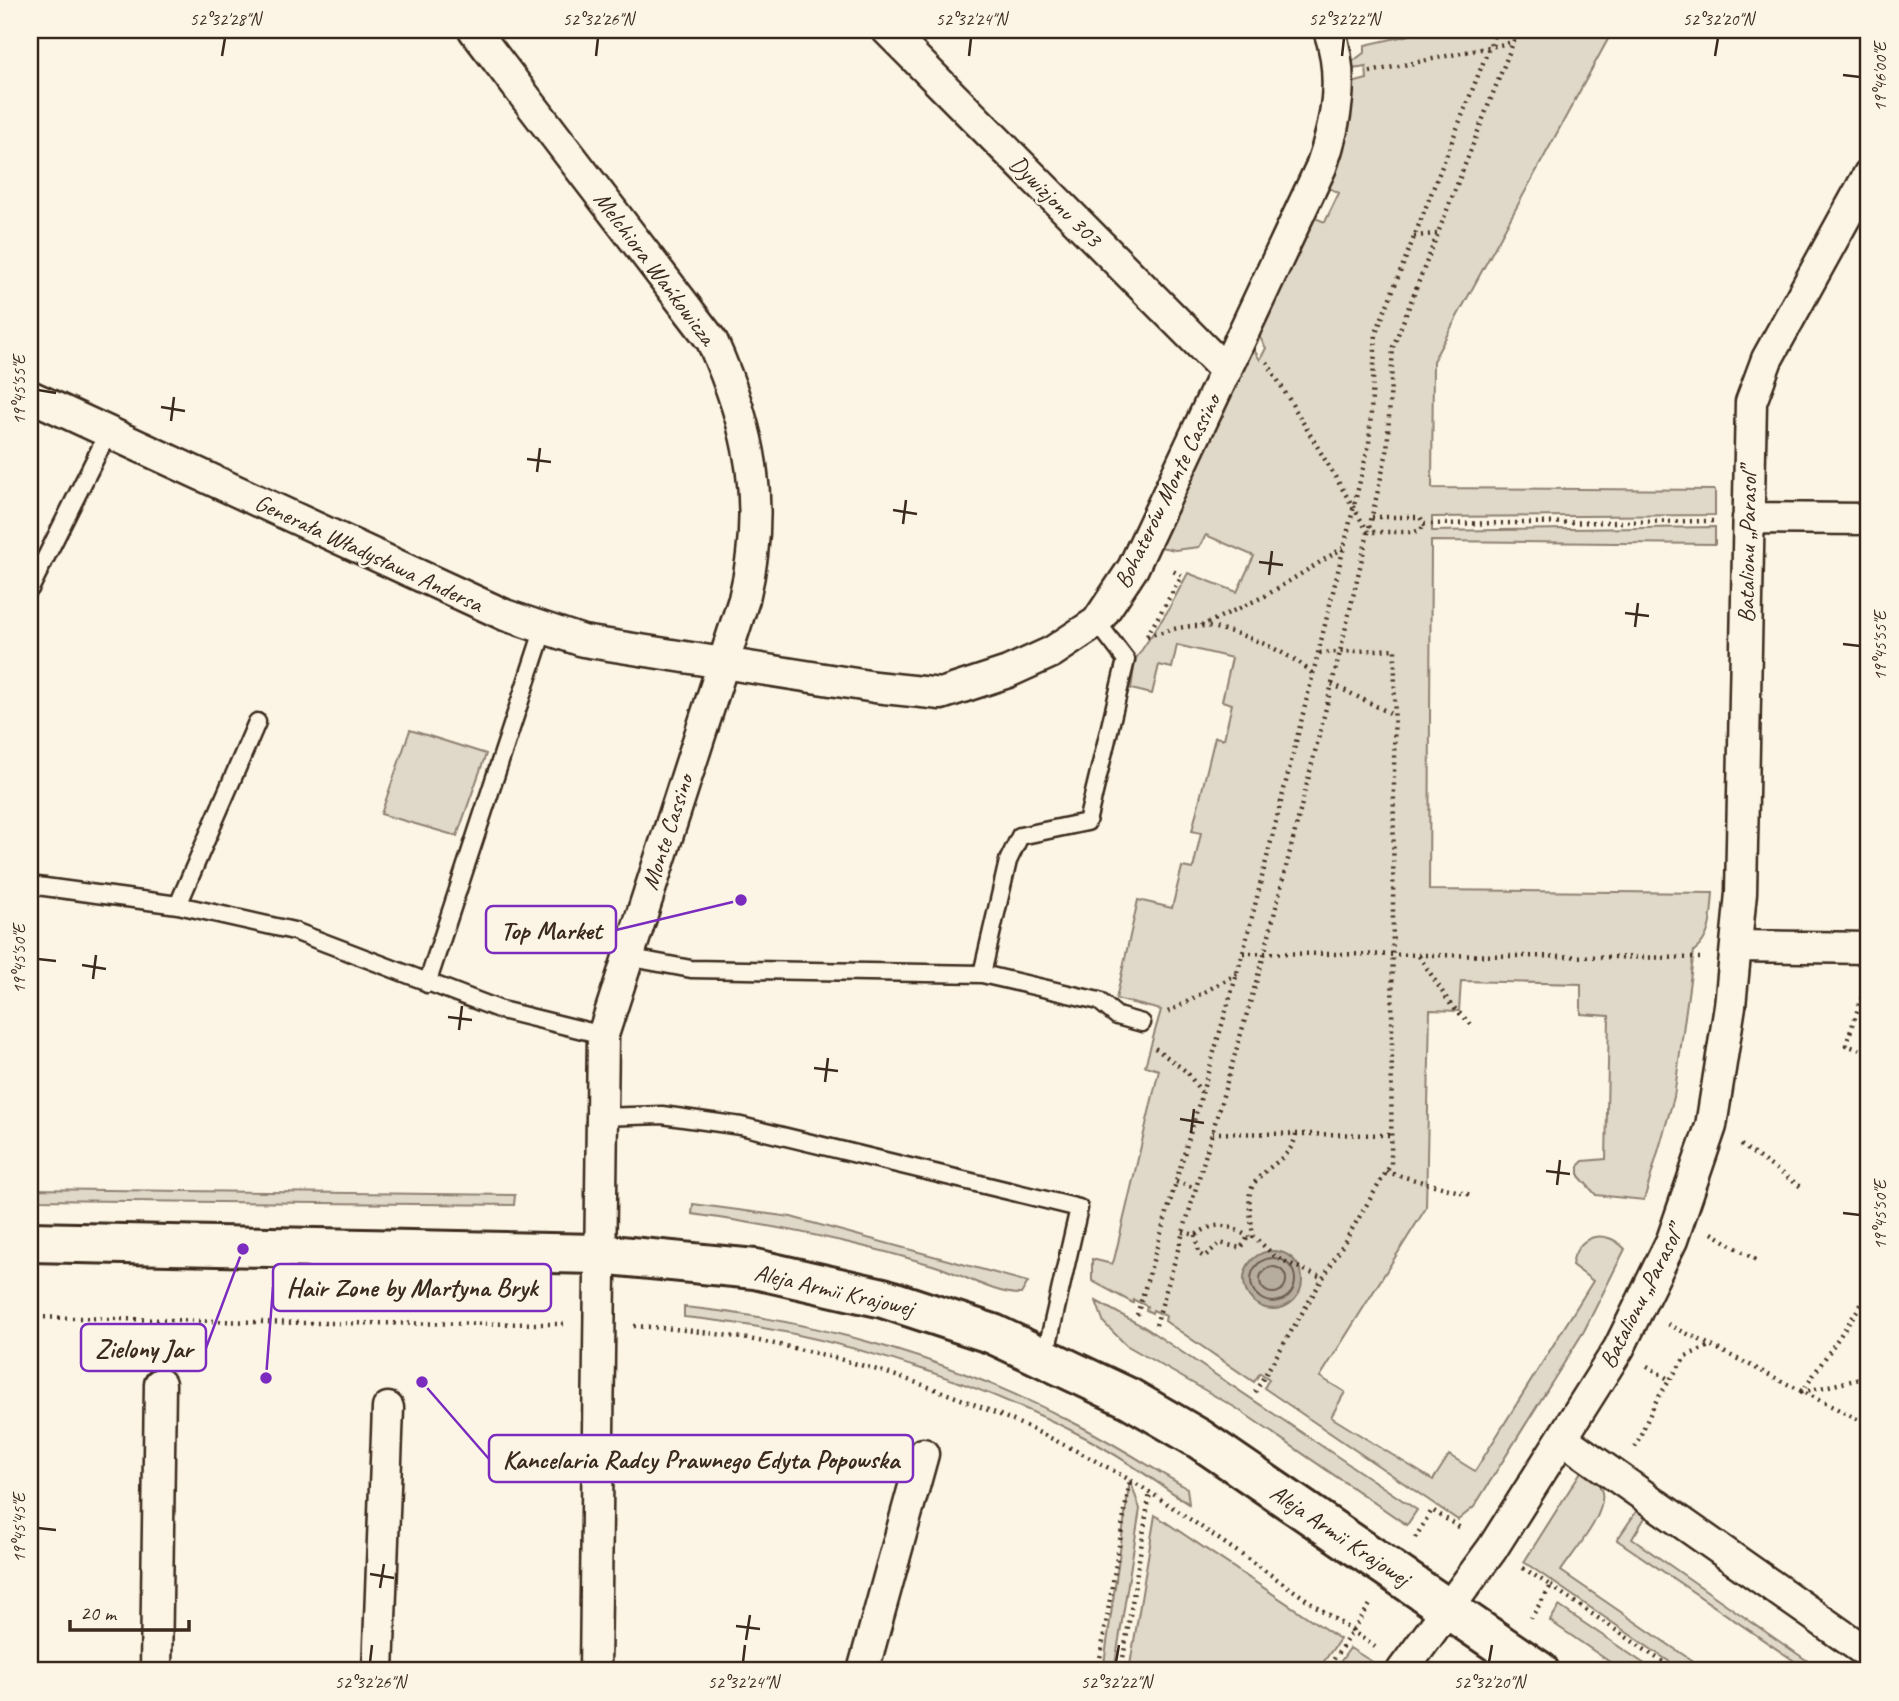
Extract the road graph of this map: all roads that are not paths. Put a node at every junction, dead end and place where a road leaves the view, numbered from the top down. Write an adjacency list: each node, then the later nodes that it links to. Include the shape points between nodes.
1 (474, 30): 13 (street, Melchiora Wańkowicza, via 712,341 736,392 755,483 755,529 750,576)
2 (887, 30): 5 (street, Dywizjonu 303)
3 (1329, 30): 5 (street, Bohaterów Monte Cassino, via 1338,79 1333,125 1321,167)
4 (1869, 174): 9 (street, Batalionu „Parasol”, via 1758,380)
5 (1226, 371): 11 (street, Bohaterów Monte Cassino, via 1140,554)
6 (30, 396): 7 (street, Generała Władysława Andersa)
7 (108, 433): 10 (lane); 12 (street, Generała Władysława Andersa, via 505,615)
8 (1869, 519): 9 (street)
9 (1735, 520): 17 (street, Batalionu „Parasol”, via 1743,840)
10 (30, 589)
11 (1097, 622): 13 (street, Bohaterów Monte Cassino, via 1052,652 941,694); 20 (lane, via 1126,660 1087,822 1020,836 1008,860)
12 (544, 628): 13 (street, Generała Władysława Andersa, via 583,640); 21 (lane)
13 (723, 661): 19 (street, Monte Cassino)
14 (257, 722): 16 (lane)
15 (30, 885): 16 (lane)
16 (178, 905): 21 (lane, via 294,931)
17 (1737, 946): 18 (street); 30 (street, Batalionu „Parasol”, via 1711,1126 1682,1214 1639,1309)
18 (1869, 948)
19 (626, 957): 20 (lane, via 691,969); 23 (street, Monte Cassino)
20 (982, 974): 22 (lane, via 1099,1001 1117,1016)
21 (427, 984): 23 (lane, via 501,1010)
22 (1142, 1023)
23 (603, 1035): 24 (street, Monte Cassino)
24 (600, 1116): 26 (street, Monte Cassino); 27 (lane, via 662,1115 741,1126 1079,1208)
25 (30, 1242): 26 (street, Aleja Armii Krajowej)
26 (599, 1254): 27 (street, Aleja Armii Krajowej, via 755,1269 828,1284 947,1318); 37 (street, Monte Cassino)
27 (1045, 1357): 32 (street, Aleja Armii Krajowej, via 1198,1438)
28 (160, 1384): 35 (street)
29 (388, 1408): 36 (street)
30 (1563, 1438): 32 (street, Batalionu „Parasol”); 33 (street)
31 (923, 1454): 38 (street)
32 (1448, 1610): 34 (street, Batalionu „Parasol”); 39 (street, Aleja Armii Krajowej)
33 (1869, 1654)
34 (1403, 1669)
35 (156, 1671)
36 (378, 1671)
37 (595, 1671)
38 (863, 1671)
39 (1539, 1671)

